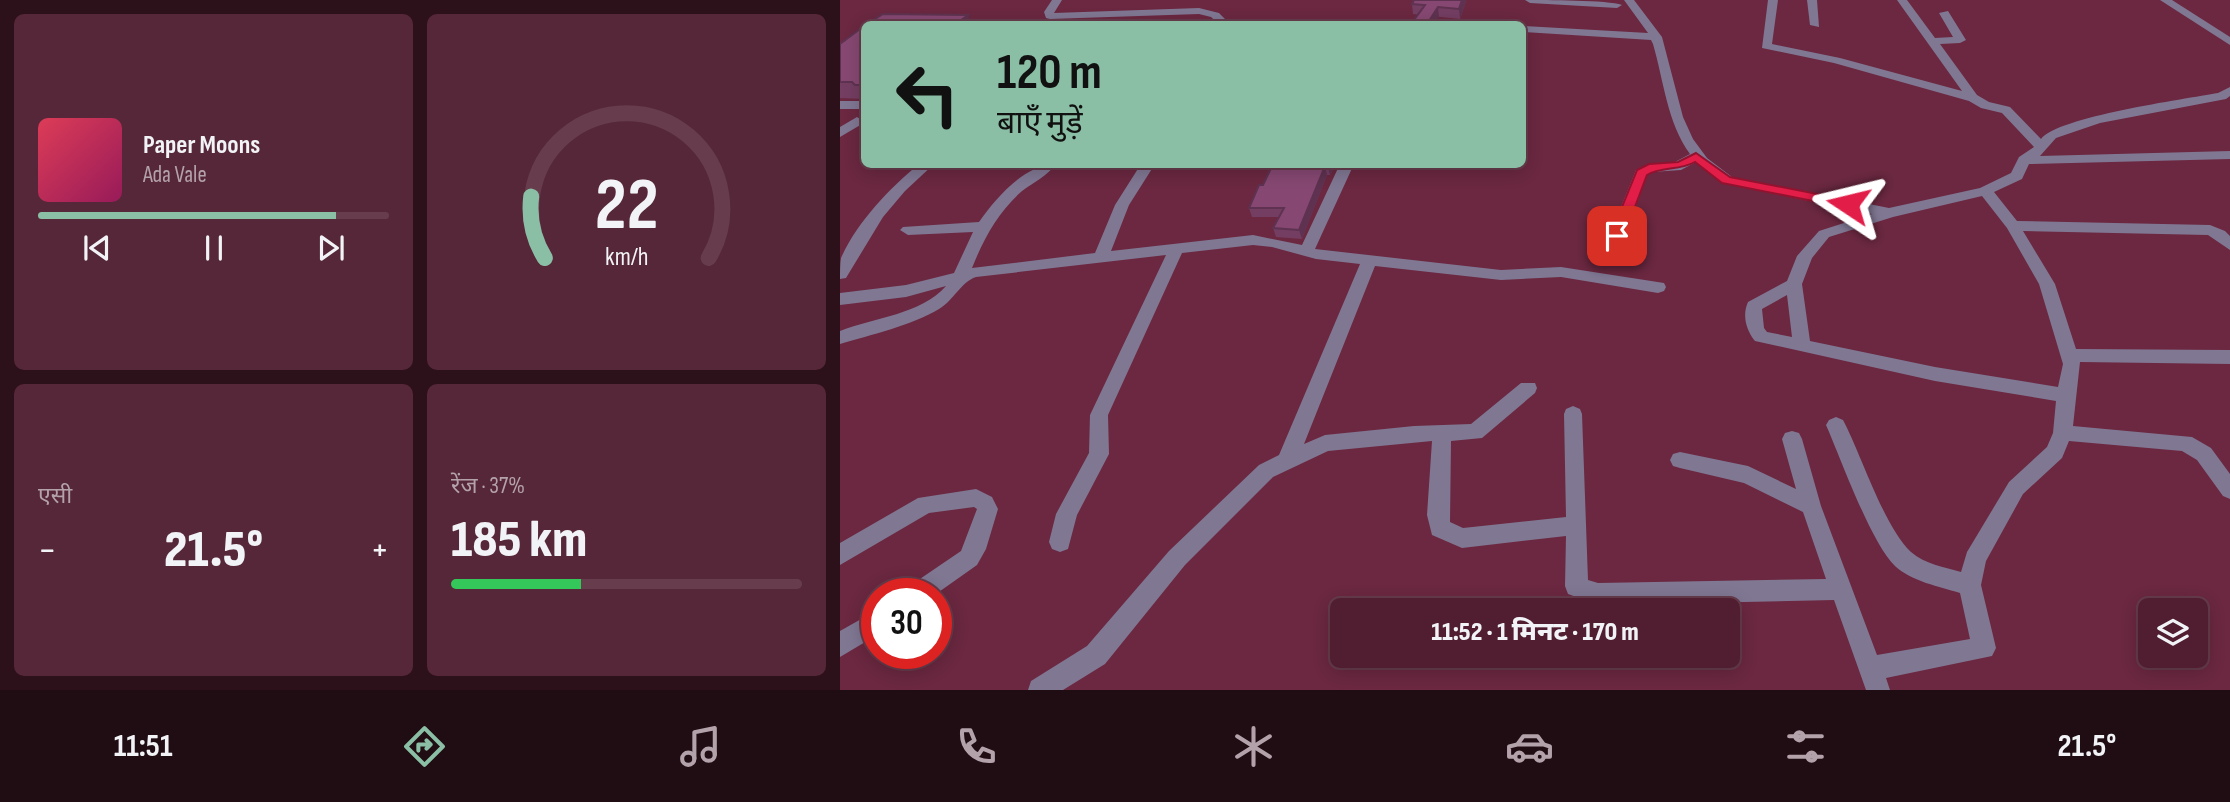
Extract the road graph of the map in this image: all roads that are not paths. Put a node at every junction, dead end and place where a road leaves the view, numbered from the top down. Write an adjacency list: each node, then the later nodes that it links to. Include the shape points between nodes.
1 (1056, 0): 9 (street, via 1050,16)
2 (1530, 0): 7 (street)
3 (1773, 0): 17 (street, via 1766,47 1836,60)
4 (1812, 0): 11 (street)
5 (1902, 0): 14 (street)
6 (2165, 0): 15 (street)
7 (1623, 2): 13 (street, via 1650,22)
8 (1944, 13): 14 (street, via 1960,40)
9 (1066, 21): 10 (street, via 1199,11)
10 (1221, 21)
11 (1815, 25)
12 (1526, 29): 13 (street)
13 (1657, 37): 24 (street, via 1676,117)
14 (1930, 41): 17 (street)
15 (2230, 42)
16 (2230, 91): 22 (street, via 2097,120 2051,135)
17 (1973, 98): 22 (street, via 2006,110)
18 (840, 104): 19 (street)
19 (861, 105)
20 (857, 121): 21 (street)
21 (840, 133)
22 (2042, 148): 25 (street)
23 (2230, 155): 25 (street)
24 (1696, 156): 31 (street, via 1707,169 1727,180); 35 (street, via 1681,165 1641,173)
25 (2024, 160): 30 (street, via 2017,176)
26 (924, 168): 41 (street, via 886,202)
27 (1047, 168): 33 (street, via 1017,188)
28 (1145, 168): 39 (street, via 1122,205)
29 (1344, 168): 38 (street)
30 (1985, 191): 31 (street); 32 (street)
31 (1889, 213): 43 (street, via 1824,234 1805,256)
32 (2013, 226): 36 (street, via 2210,230); 48 (street, via 2047,284)
33 (984, 227): 34 (street); 42 (street)
34 (908, 230)
35 (1617, 236)
36 (2230, 245)
37 (1177, 248): 38 (street, via 1261,240); 39 (street); 63 (street, via 1099,415 1097,463 1067,514)
38 (1306, 252): 40 (street)
39 (1100, 259): 42 (street)
40 (1370, 259): 44 (street, via 1501,275 1561,272); 58 (street)
41 (840, 274)
42 (959, 276): 45 (street, via 891,294); 46 (street, via 950,291 920,312)
43 (1794, 284): 47 (street); 47 (street, via 1756,303 1755,329 1761,338)
44 (1658, 287)
45 (840, 299)
46 (840, 338)
47 (1802, 345): 51 (street, via 1935,374)
48 (2069, 355): 49 (street); 51 (street, via 2072,364)
49 (2230, 357)
50 (1528, 388): 54 (street, via 1475,432)
51 (2066, 395): 55 (street)
52 (1573, 414): 62 (street)
53 (1836, 425): 66 (street, via 1901,558)
54 (1442, 433): 58 (street, via 1325,443); 62 (street, via 1440,528 1462,538)
55 (2063, 433): 59 (street, via 2185,443); 66 (street, via 2055,452 2016,488 1975,559)
56 (1792, 439): 61 (street)
57 (1680, 460): 61 (street, via 1748,475)
58 (1287, 461): 71 (street, via 1266,471 1177,558 1096,654)
59 (2220, 461): 60 (street)
60 (2230, 490)
61 (1811, 506): 67 (street)
62 (1576, 525): 67 (street, via 1576,586 1598,594)
63 (1060, 542)
64 (840, 555): 65 (street, via 925,504 976,498 988,509 975,549)
65 (940, 578)
66 (1970, 585): 70 (street, via 1983,648)
67 (1840, 589): 70 (street)
68 (861, 631): 69 (street)
69 (840, 645)
70 (1869, 669): 72 (street)
71 (1040, 690)
72 (1878, 690)

